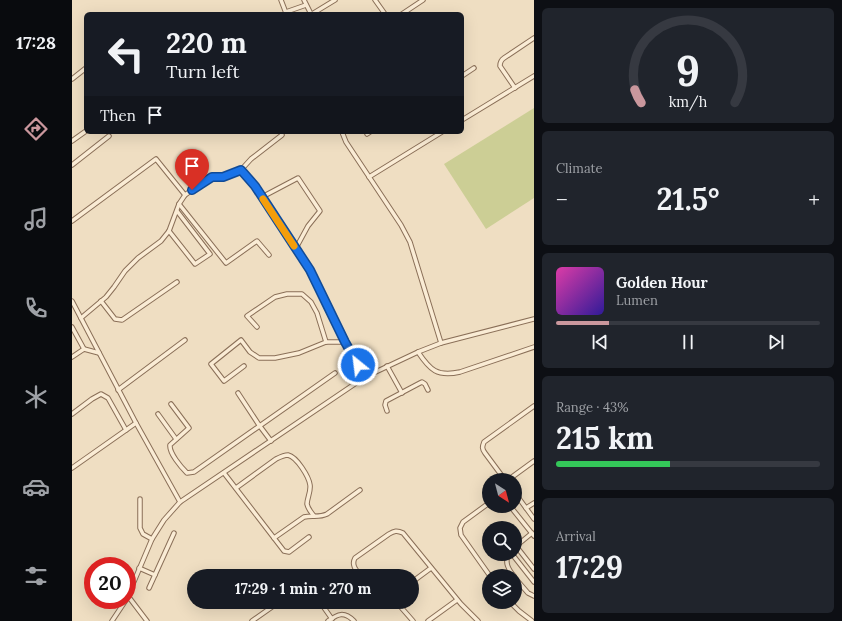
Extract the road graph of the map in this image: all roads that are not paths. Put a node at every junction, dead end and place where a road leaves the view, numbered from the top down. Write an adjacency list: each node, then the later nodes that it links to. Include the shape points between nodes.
1 (281, 0): 7 (lane)
2 (304, 0): 6 (lane)
3 (335, 0): 10 (lane)
4 (375, 0): 11 (lane)
5 (423, 0): 12 (lane)
6 (306, 5): 8 (lane); 9 (lane)
7 (286, 12)
8 (288, 12)
9 (310, 12)
10 (314, 12)
11 (384, 12)
12 (405, 12)
13 (534, 38): 19 (lane, via 500,63)
14 (474, 68): 16 (lane)
15 (84, 70): 18 (lane)
16 (464, 75)
17 (534, 76): 19 (lane)
18 (72, 79)
19 (515, 88): 20 (lane)
20 (464, 119)
21 (84, 132): 26 (lane)
22 (343, 134): 29 (lane)
23 (435, 134): 29 (lane)
24 (282, 135): 28 (lane)
25 (109, 136): 27 (lane)
26 (72, 141)
27 (72, 165)
28 (241, 170): 30 (lane, via 223,177 212,177); 31 (lane)
29 (369, 177): 48 (lane, via 410,242)
30 (185, 196): 32 (lane); 34 (lane, via 156,159)
31 (262, 197): 36 (lane); 36 (lane, via 298,178 320,211)
32 (179, 204): 33 (lane); 37 (lane, via 226,263 257,241)
33 (177, 211): 35 (lane); 35 (lane, via 210,254 195,264)
34 (72, 221)
35 (169, 231): 40 (lane, via 161,241 125,271 106,298)
36 (296, 248): 47 (lane, via 310,270)
37 (269, 255)
38 (178, 282): 40 (lane, via 122,320 115,320)
39 (72, 301): 41 (lane)
40 (101, 301): 41 (lane)
41 (81, 318): 52 (lane)
42 (534, 320): 48 (lane)
43 (72, 327): 50 (lane)
44 (256, 328): 46 (lane, via 247,316 275,297 302,294 318,313)
45 (184, 340): 58 (lane)
46 (326, 342): 47 (lane); 54 (lane, via 287,356 259,358 250,352 241,340 211,364 224,381)
47 (345, 342): 57 (lane)
48 (441, 343): 51 (lane)
49 (534, 347): 51 (lane, via 449,374 439,373 430,368)
50 (84, 350): 52 (lane); 53 (lane)
51 (418, 352): 55 (lane)
52 (99, 353): 58 (lane)
53 (72, 357)
54 (244, 366)
55 (387, 366): 57 (lane); 61 (lane)
56 (335, 373): 68 (lane)
57 (365, 377): 71 (lane)
58 (118, 390): 67 (lane)
59 (428, 390): 61 (lane, via 422,382)
60 (238, 393): 68 (lane)
61 (402, 393): 64 (lane, via 386,401 384,405)
62 (171, 404): 70 (lane, via 189,428)
63 (534, 406): 75 (lane, via 482,446)
64 (387, 411)
65 (72, 414): 69 (lane, via 101,394 108,398)
66 (158, 414): 70 (lane)
67 (136, 423): 69 (lane); 80 (lane)
68 (259, 425): 70 (lane, via 194,472 187,473 169,449 170,444); 71 (lane)
69 (126, 430): 73 (lane)
70 (176, 439)
71 (271, 441): 74 (lane)
72 (534, 461): 76 (lane)
73 (72, 468)
74 (224, 473): 77 (lane); 80 (lane)
75 (501, 473)
76 (517, 473)
77 (236, 488): 86 (lane, via 276,459 288,455 298,462 307,477 310,493 307,503); 90 (lane)
78 (360, 490): 86 (lane, via 327,514)
79 (140, 499): 92 (lane, via 140,528 143,534)
80 (180, 502): 92 (lane)
81 (522, 503): 84 (lane)
82 (534, 503): 84 (lane)
83 (482, 508): 99 (lane, via 463,522 460,528 461,535)
84 (526, 508): 87 (lane)
85 (516, 513): 89 (lane)
86 (314, 516): 90 (lane, via 304,517)
87 (534, 519)
88 (174, 533): 101 (lane)
89 (533, 535): 93 (lane)
90 (274, 538): 91 (lane, via 287,552)
91 (309, 538)
92 (152, 539): 96 (lane)
93 (522, 542)
94 (522, 554): 100 (lane)
95 (518, 561): 104 (lane)
96 (139, 568): 101 (lane); 102 (lane)
97 (431, 568): 98 (lane, via 403,533 393,531 355,558 353,566); 103 (lane); 108 (lane)
98 (355, 569)
99 (485, 569)
100 (534, 569)
101 (155, 575): 106 (lane)
102 (136, 576)
103 (419, 577)
104 (534, 582)
105 (522, 586): 107 (lane)
106 (149, 588)
107 (534, 596)
108 (457, 600): 123 (lane); 124 (lane)
109 (136, 608): 118 (lane)
110 (120, 609): 117 (lane)
111 (269, 609): 115 (lane)
112 (324, 609): 116 (lane)
113 (403, 609): 122 (lane)
114 (516, 609): 125 (lane)
115 (259, 616): 119 (lane); 120 (lane)
116 (330, 620): 121 (lane, via 344,614)
117 (112, 621)
118 (147, 621)
119 (252, 621)
120 (262, 621)
121 (354, 621)
122 (413, 621)
123 (428, 621)
124 (478, 621)
125 (532, 621)

